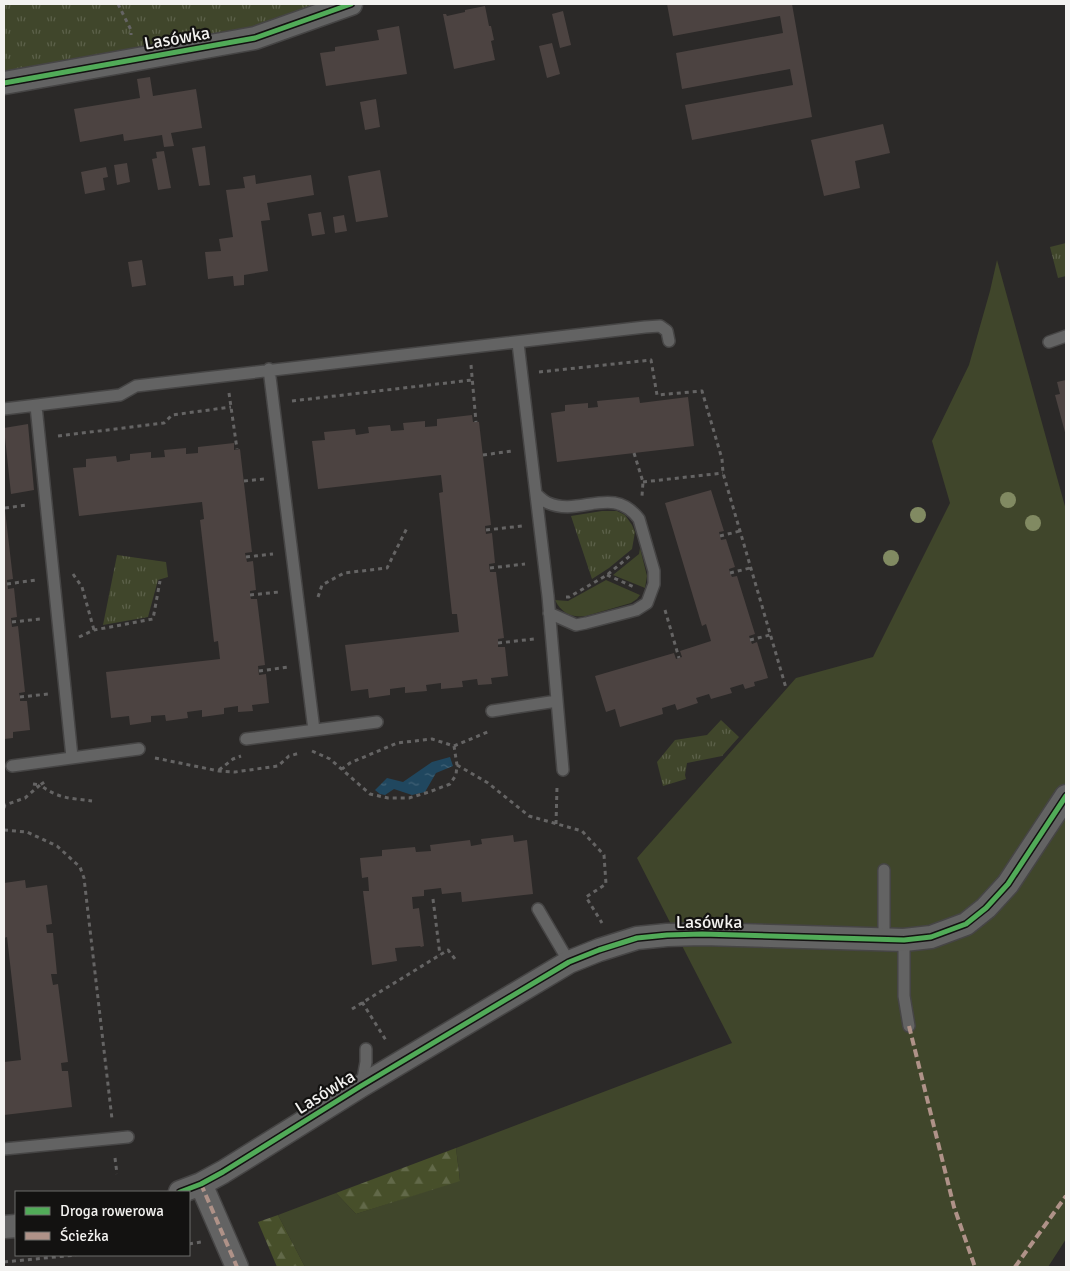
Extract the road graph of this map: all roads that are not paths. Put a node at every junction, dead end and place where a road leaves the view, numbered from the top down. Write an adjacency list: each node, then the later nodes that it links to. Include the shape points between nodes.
1 (350, 4): 2 (street, Lasówka, via 254,38)
2 (4, 83)
3 (1066, 336): 6 (lane)
4 (669, 341): 5 (lane, via 666,331 660,326)
5 (523, 342): 7 (lane); 10 (lane)
6 (1049, 342)
7 (269, 369): 8 (lane, via 136,386 120,395); 15 (lane)
8 (36, 406): 9 (lane); 18 (lane)
9 (4, 409)
10 (536, 494): 11 (lane); 11 (lane, via 548,503 567,507 600,502 625,505 639,519 654,571 654,584 647,602 636,610 576,625)
11 (550, 613): 12 (lane)
12 (558, 701): 13 (lane); 20 (lane)
13 (492, 711)
14 (377, 722): 15 (lane)
15 (314, 730): 16 (lane)
16 (246, 739)
17 (139, 749): 18 (lane)
18 (72, 758): 19 (lane)
19 (12, 766)
20 (563, 770)
21 (1066, 796): 24 (street, Lasówka, via 1008,884 986,908 966,924 931,937)
22 (884, 870): 24 (lane)
23 (538, 909): 25 (lane)
24 (894, 940): 25 (street, Lasówka, via 668,935 637,938); 26 (lane)
25 (569, 962): 28 (street, Lasówka)
26 (909, 1026)
27 (366, 1049): 28 (lane)
28 (361, 1086): 31 (street, Lasówka)
29 (128, 1137): 30 (lane)
30 (4, 1149)
31 (201, 1184): 32 (street, Lasówka); 33 (street)
32 (183, 1191)
33 (236, 1267)

